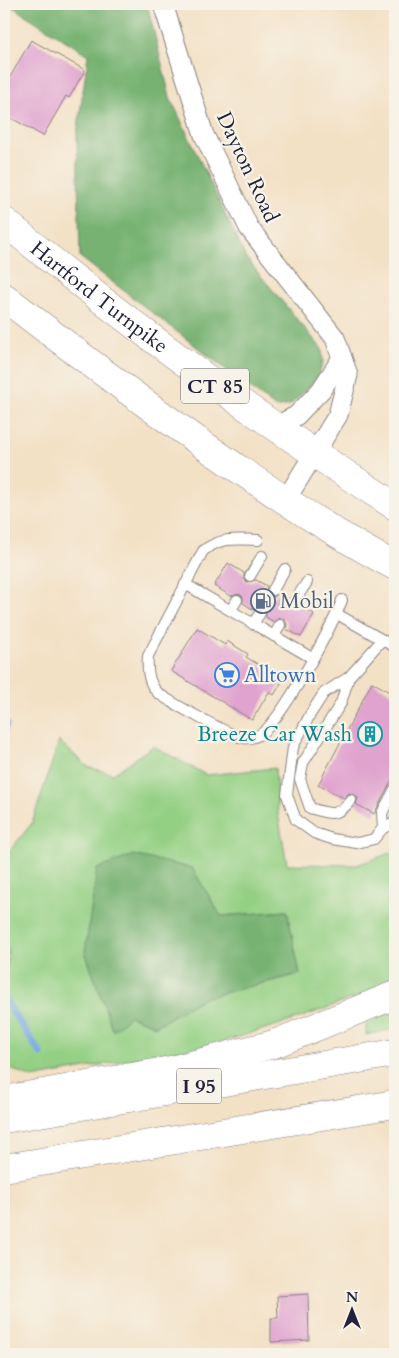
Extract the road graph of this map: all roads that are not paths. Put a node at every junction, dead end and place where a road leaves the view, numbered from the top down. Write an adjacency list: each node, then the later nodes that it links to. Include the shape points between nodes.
1 (163, 4): 4 (street, Dayton Road, via 204,135 249,228 335,338)
2 (4, 221): 5 (highway, Hartford Turnpike / CT 85, via 127,320)
3 (4, 296): 7 (highway, CT 85, via 93,367)
4 (342, 358): 5 (street, via 321,390 296,416); 6 (street, Dayton Road, via 348,375 338,415)
5 (274, 427): 6 (highway, Hartford Turnpike / CT 85)
6 (314, 454): 7 (street, Dayton Road); 8 (highway, Hartford Turnpike / CT 85)
7 (285, 500): 11 (highway, CT 85)
8 (395, 506)
9 (258, 540): 15 (lane, via 225,539 212,543 203,551)
10 (262, 556): 13 (lane)
11 (395, 566)
12 (285, 569): 16 (lane)
13 (250, 576)
14 (307, 582): 19 (lane)
15 (185, 584): 20 (lane); 28 (lane, via 148,656 148,672 157,692 230,734 244,738 258,736 268,728)
16 (273, 590)
17 (237, 600): 20 (lane)
18 (342, 600): 22 (lane)
19 (294, 602)
20 (230, 610): 23 (lane)
21 (260, 613): 23 (lane)
22 (337, 614): 26 (lane); 28 (lane)
23 (253, 624): 25 (lane)
24 (280, 625): 25 (lane)
25 (274, 636): 28 (lane)
26 (382, 640): 27 (lane); 29 (lane)
27 (395, 646)
28 (312, 658)
29 (349, 677): 31 (lane, via 341,703 303,763 300,779 310,808 331,814 344,809); 33 (lane, via 324,694 292,747 287,795 296,820 314,833 357,843 374,839)
30 (395, 789): 33 (lane, via 382,813)
31 (351, 800)
32 (395, 821): 33 (lane)
33 (383, 828)
34 (395, 994): 36 (highway, via 274,1044 171,1070)
35 (395, 1053): 38 (highway, I 95)
36 (4, 1100)
37 (395, 1104): 40 (highway, I 95)
38 (4, 1119)
39 (395, 1123): 40 (highway)
40 (170, 1141): 41 (highway, I 95)
41 (4, 1168)

